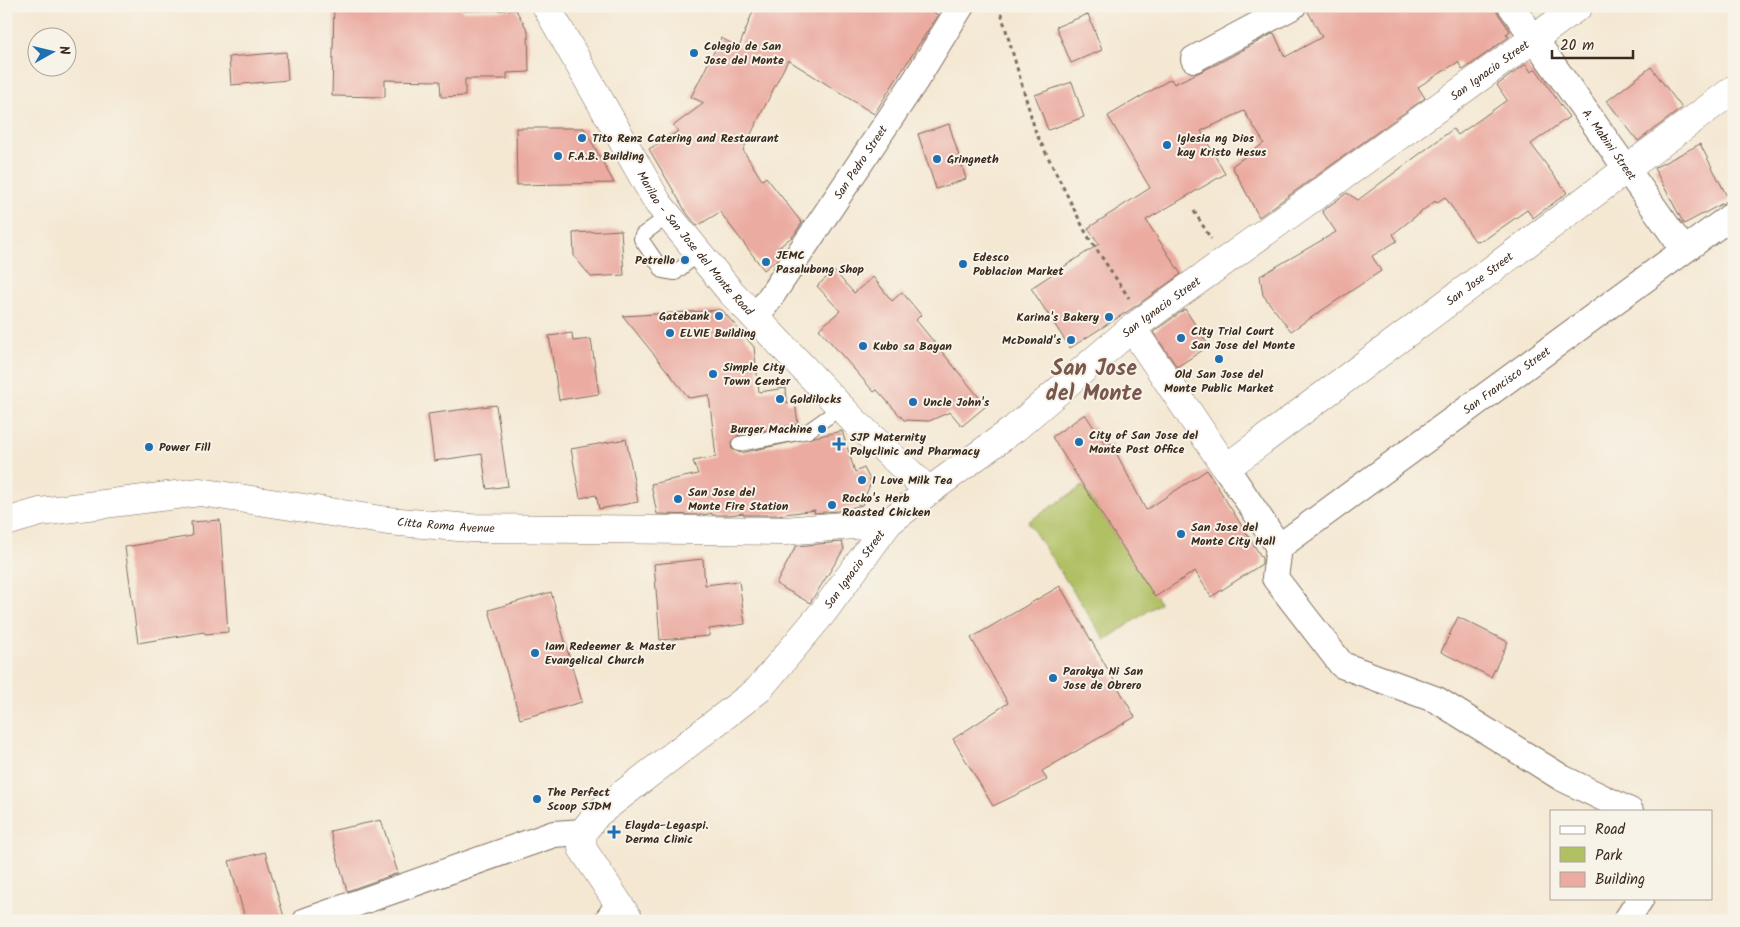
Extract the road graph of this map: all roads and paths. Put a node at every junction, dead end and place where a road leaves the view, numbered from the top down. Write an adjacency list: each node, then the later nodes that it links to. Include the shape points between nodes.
1 (546, 6): 12 (main road, Marilao - San Jose del Monte Road)
2 (961, 6): 15 (street, San Pedro Street, via 916,80)
3 (999, 6): 16 (path, via 1036,133 1087,234)
4 (1293, 6): 8 (street)
5 (1511, 6): 7 (street, A. Mabini Street)
6 (1579, 6): 7 (main road, San Ignacio Street)
7 (1534, 39): 10 (street, A. Mabini Street); 16 (main road, San Ignacio Street)
8 (1194, 59)
9 (1734, 89): 10 (main road, San Jose Street)
10 (1626, 171): 13 (street, A. Mabini Street); 19 (main road, San Jose Street)
11 (1734, 214): 13 (street, San Francisco Street)
12 (668, 216): 14 (main road, Marilao - San Jose del Monte Road); 14 (lane, via 648,229 641,239 663,271 675,273)
13 (1684, 250): 23 (street, San Francisco Street)
14 (699, 253): 15 (main road, Marilao - San Jose del Monte Road, via 730,291)
15 (757, 317): 17 (main road, Marilao - San Jose del Monte Road)
16 (1138, 324): 19 (main road); 20 (main road, San Ignacio Street, via 1014,428)
17 (842, 408): 18 (lane, via 808,431); 20 (main road, Marilao - San Jose del Monte Road)
18 (739, 444)
19 (1226, 468): 23 (street)
20 (929, 491): 22 (main road, San Ignacio Street)
21 (6, 522): 22 (main road, Citta Roma Avenue, via 40,512 200,492 388,521 470,528 785,531)
22 (889, 522): 25 (main road, San Ignacio Street, via 824,611 758,690 597,814)
23 (1279, 547): 24 (street, via 1276,578 1342,665 1437,700 1562,778)
24 (1628, 810)
25 (583, 832): 27 (main road, via 582,848); 28 (street, via 554,834)
26 (1640, 900): 29 (street)
27 (619, 915)
28 (306, 921)
29 (1626, 921)

